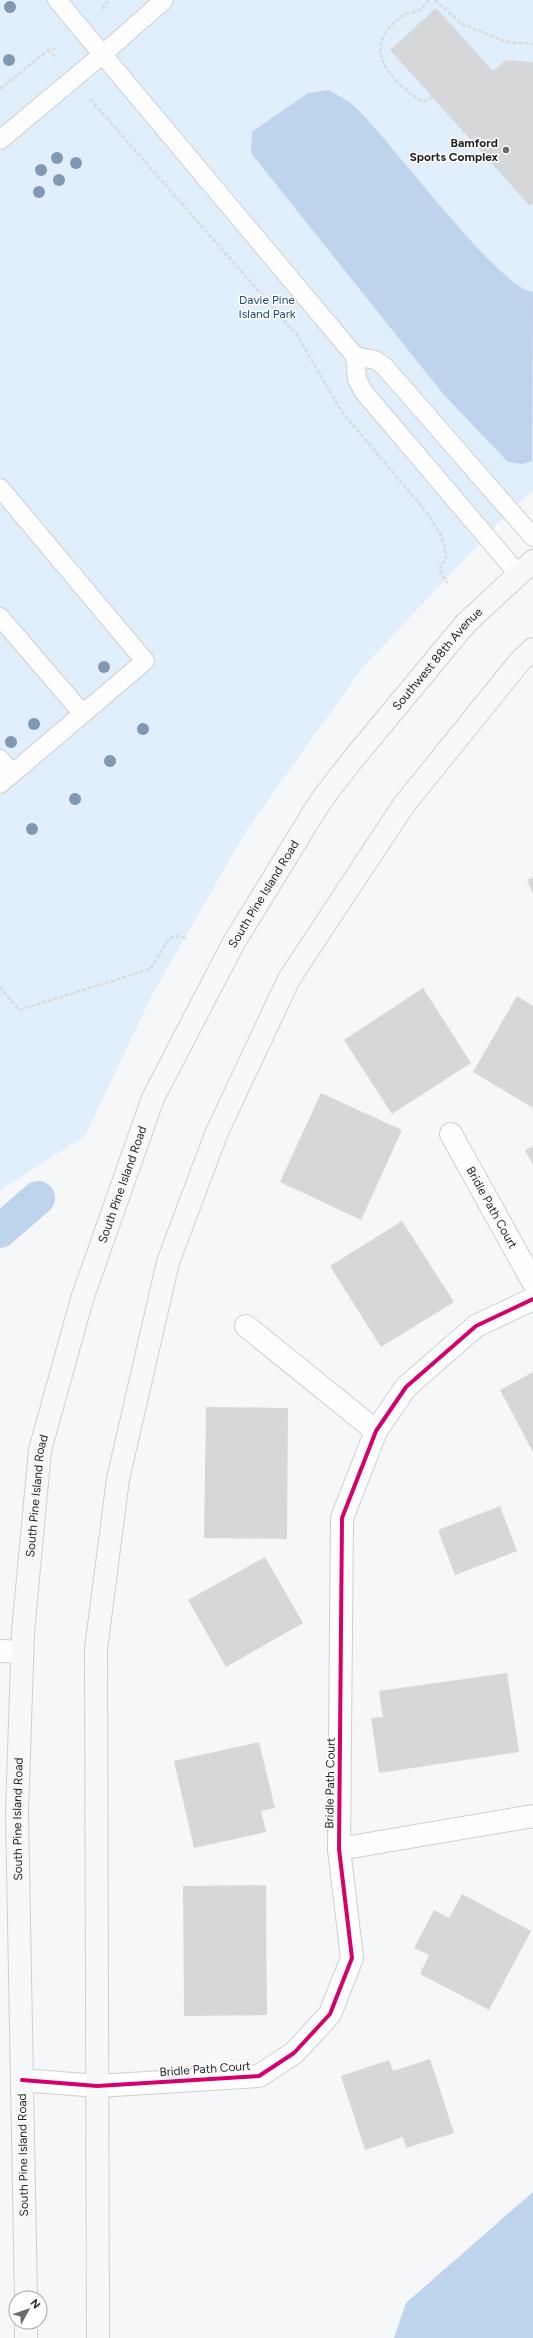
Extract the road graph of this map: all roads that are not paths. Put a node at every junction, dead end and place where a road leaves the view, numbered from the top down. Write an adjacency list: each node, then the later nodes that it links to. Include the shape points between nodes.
1 (57, 0): 3 (lane)
2 (164, 0): 3 (lane)
3 (103, 54): 4 (lane); 5 (lane)
4 (0, 140)
5 (355, 356): 7 (lane, via 375,360 384,366); 8 (lane, via 357,379 363,391)
6 (0, 488): 11 (lane, via 145,661)
7 (533, 537)
8 (526, 568): 13 (main road, Southwest 88th Avenue, via 466,623)
9 (0, 617): 11 (lane)
10 (533, 648): 25 (main road, via 403,806 289,979 217,1132 168,1262 118,1479 96,1649)
11 (83, 714): 14 (lane)
12 (0, 759): 14 (lane)
13 (348, 764): 21 (main road, South Pine Island Road, via 320,802 233,944 153,1098 82,1300 40,1450)
14 (6, 778)
15 (450, 1134): 16 (street, Bridle Path Court)
16 (533, 1282)
17 (533, 1299): 19 (street, Bridle Path Court, via 476,1326 406,1387)
18 (246, 1326): 19 (street)
19 (376, 1431): 23 (street, Bridle Path Court, via 342,1518)
20 (0, 1651): 21 (street)
21 (22, 1652): 24 (main road, South Pine Island Road, via 17,1812)
22 (533, 1816): 23 (street)
23 (339, 1849): 25 (street, Bridle Path Court, via 352,1958 330,2014 294,2053 259,2076)
24 (22, 2080): 25 (street, Bridle Path Court); 26 (main road, South Pine Island Road)
25 (97, 2086): 27 (main road)
26 (26, 2290)
27 (98, 2338)

